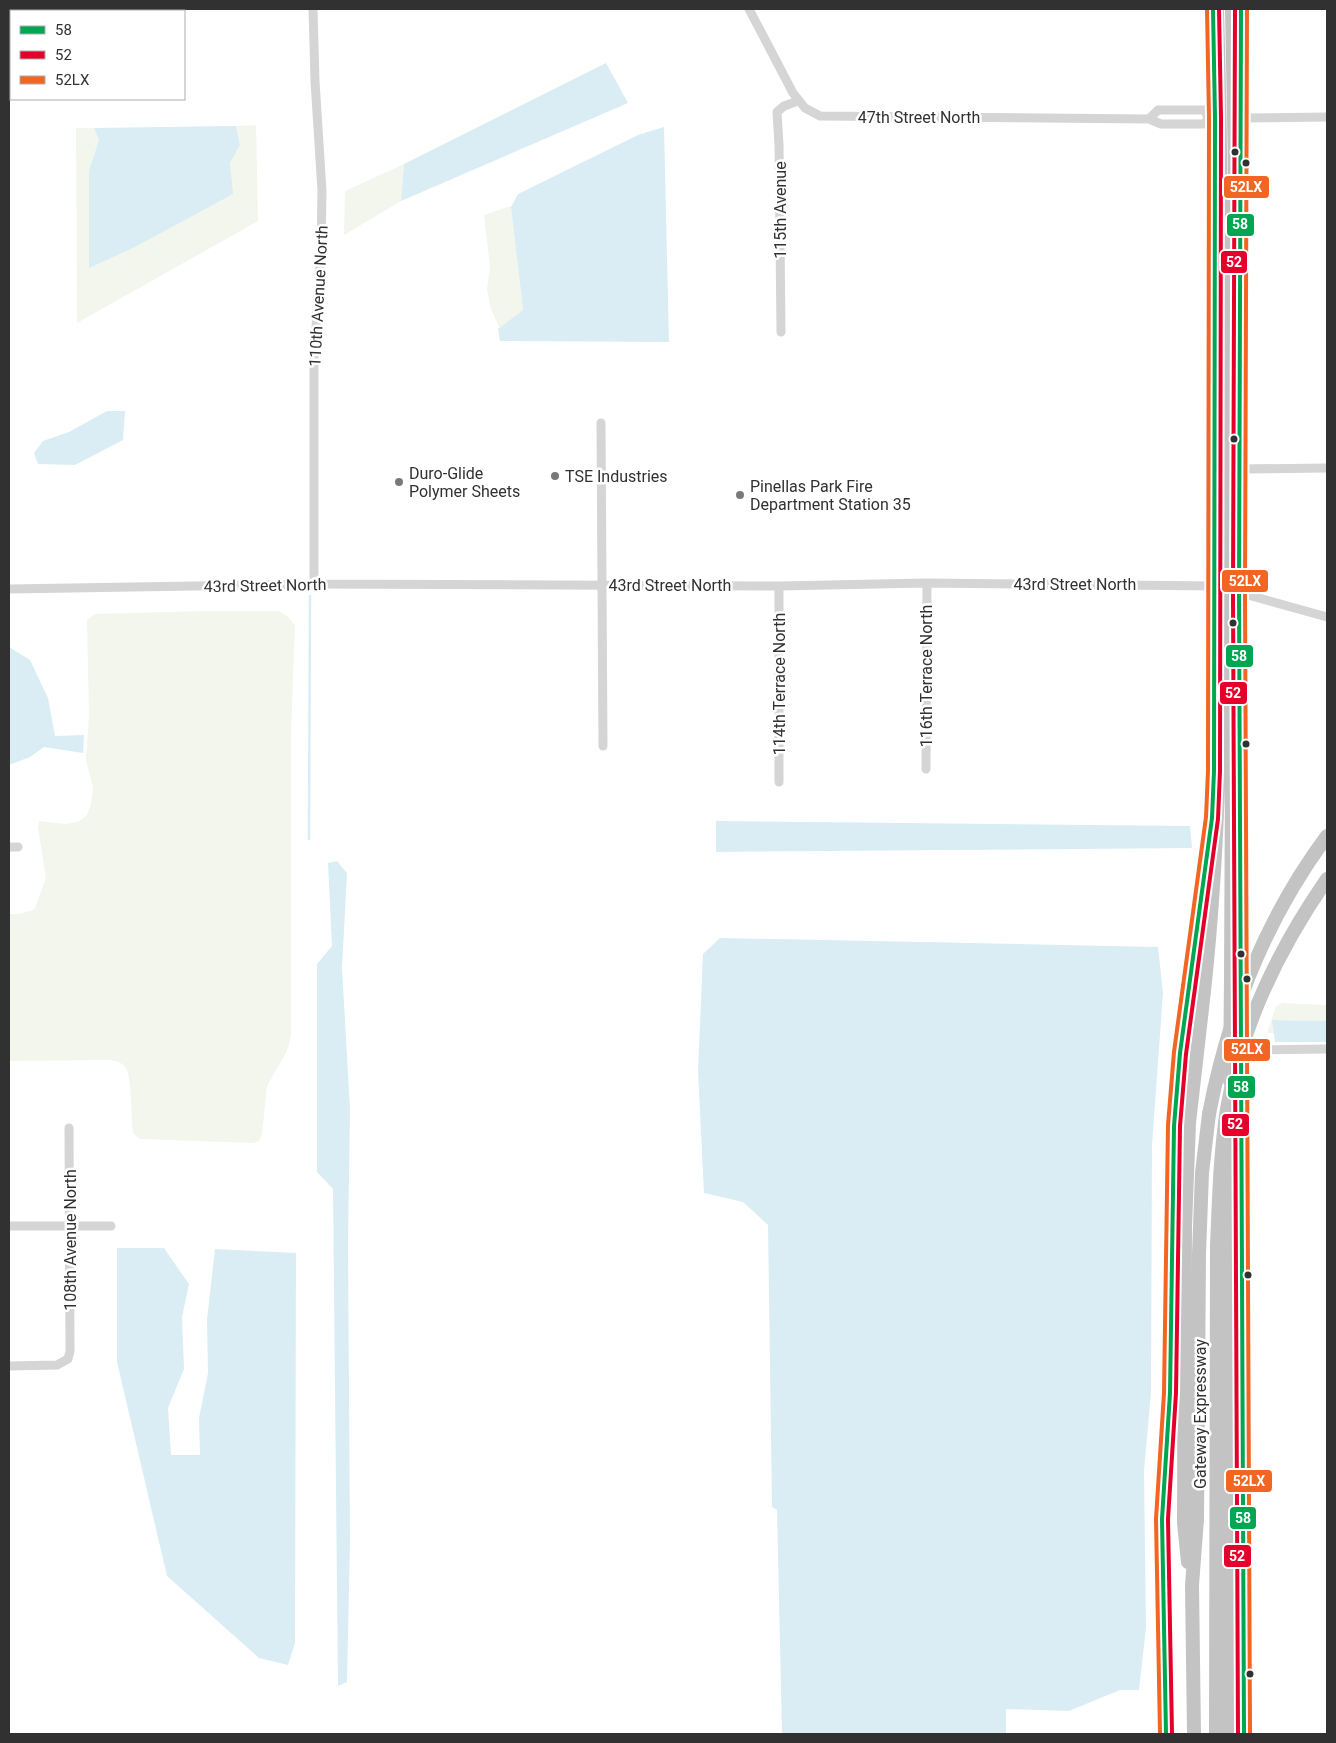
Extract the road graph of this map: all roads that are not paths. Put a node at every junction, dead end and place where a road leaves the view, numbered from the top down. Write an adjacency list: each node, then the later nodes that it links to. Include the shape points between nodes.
1 (313, 9): 17 (street, 110th Avenue North, via 322,191 314,360)
2 (749, 9): 7 (street, 47th Street North)
3 (1213, 9): 10 (main road)
4 (1217, 9): 36 (highway, Gateway Expressway, bridge, via 1222,268 1220,740 1213,902 1189,1123 1185,1226 1184,1523)
5 (1232, 9): 40 (highway, Gateway Expressway, bridge, via 1235,170)
6 (1241, 9): 11 (main road)
7 (798, 101): 9 (street, 47th Street North, via 820,116); 12 (street, 115th Avenue, via 777,112)
8 (1327, 117): 11 (street)
9 (1149, 118): 10 (street, 47th Street North, via 1161,124 1204,124); 10 (street, via 1158,110 1204,110)
10 (1212, 118): 18 (main road)
11 (1241, 118): 15 (main road)
12 (781, 332)
13 (601, 423): 19 (street)
14 (1327, 468): 15 (street)
15 (1239, 469): 22 (main road)
16 (927, 583): 18 (street, 43rd Street North); 20 (street, 43rd Street North); 25 (street, 116th Terrace North)
17 (314, 584): 19 (street, 43rd Street North); 21 (street, 43rd Street North)
18 (1214, 584): 22 (street, 43rd Street North); 37 (main road, via 1212,818 1180,1053 1174,1126 1170,1393 1162,1519)
19 (602, 585): 20 (street, 43rd Street North); 24 (street)
20 (779, 586): 26 (street, 114th Terrace North)
21 (9, 589)
22 (1239, 594): 23 (street, 43rd Street North); 30 (main road)
23 (1327, 618)
24 (603, 746)
25 (926, 769)
26 (779, 782)
27 (1327, 836): 36 (highway, Gateway Expressway, bridge, via 1293,890 1246,982 1223,1050 1209,1114 1201,1189 1197,1518)
28 (1327, 879): 39 (highway, Gateway Expressway, bridge, via 1271,975 1238,1064 1224,1132 1217,1246)
29 (1327, 1049): 30 (street)
30 (1240, 1050): 41 (main road)
31 (69, 1128): 33 (street, 108th Avenue North)
32 (9, 1226): 33 (street)
33 (70, 1226): 34 (street); 35 (street, 108th Avenue North, via 68,1359 57,1365)
34 (111, 1226)
35 (9, 1366)
36 (1192, 1585): 38 (highway, Gateway Expressway)
37 (1166, 1734)
38 (1194, 1734)
39 (1216, 1734)
40 (1228, 1734)
41 (1244, 1734)

